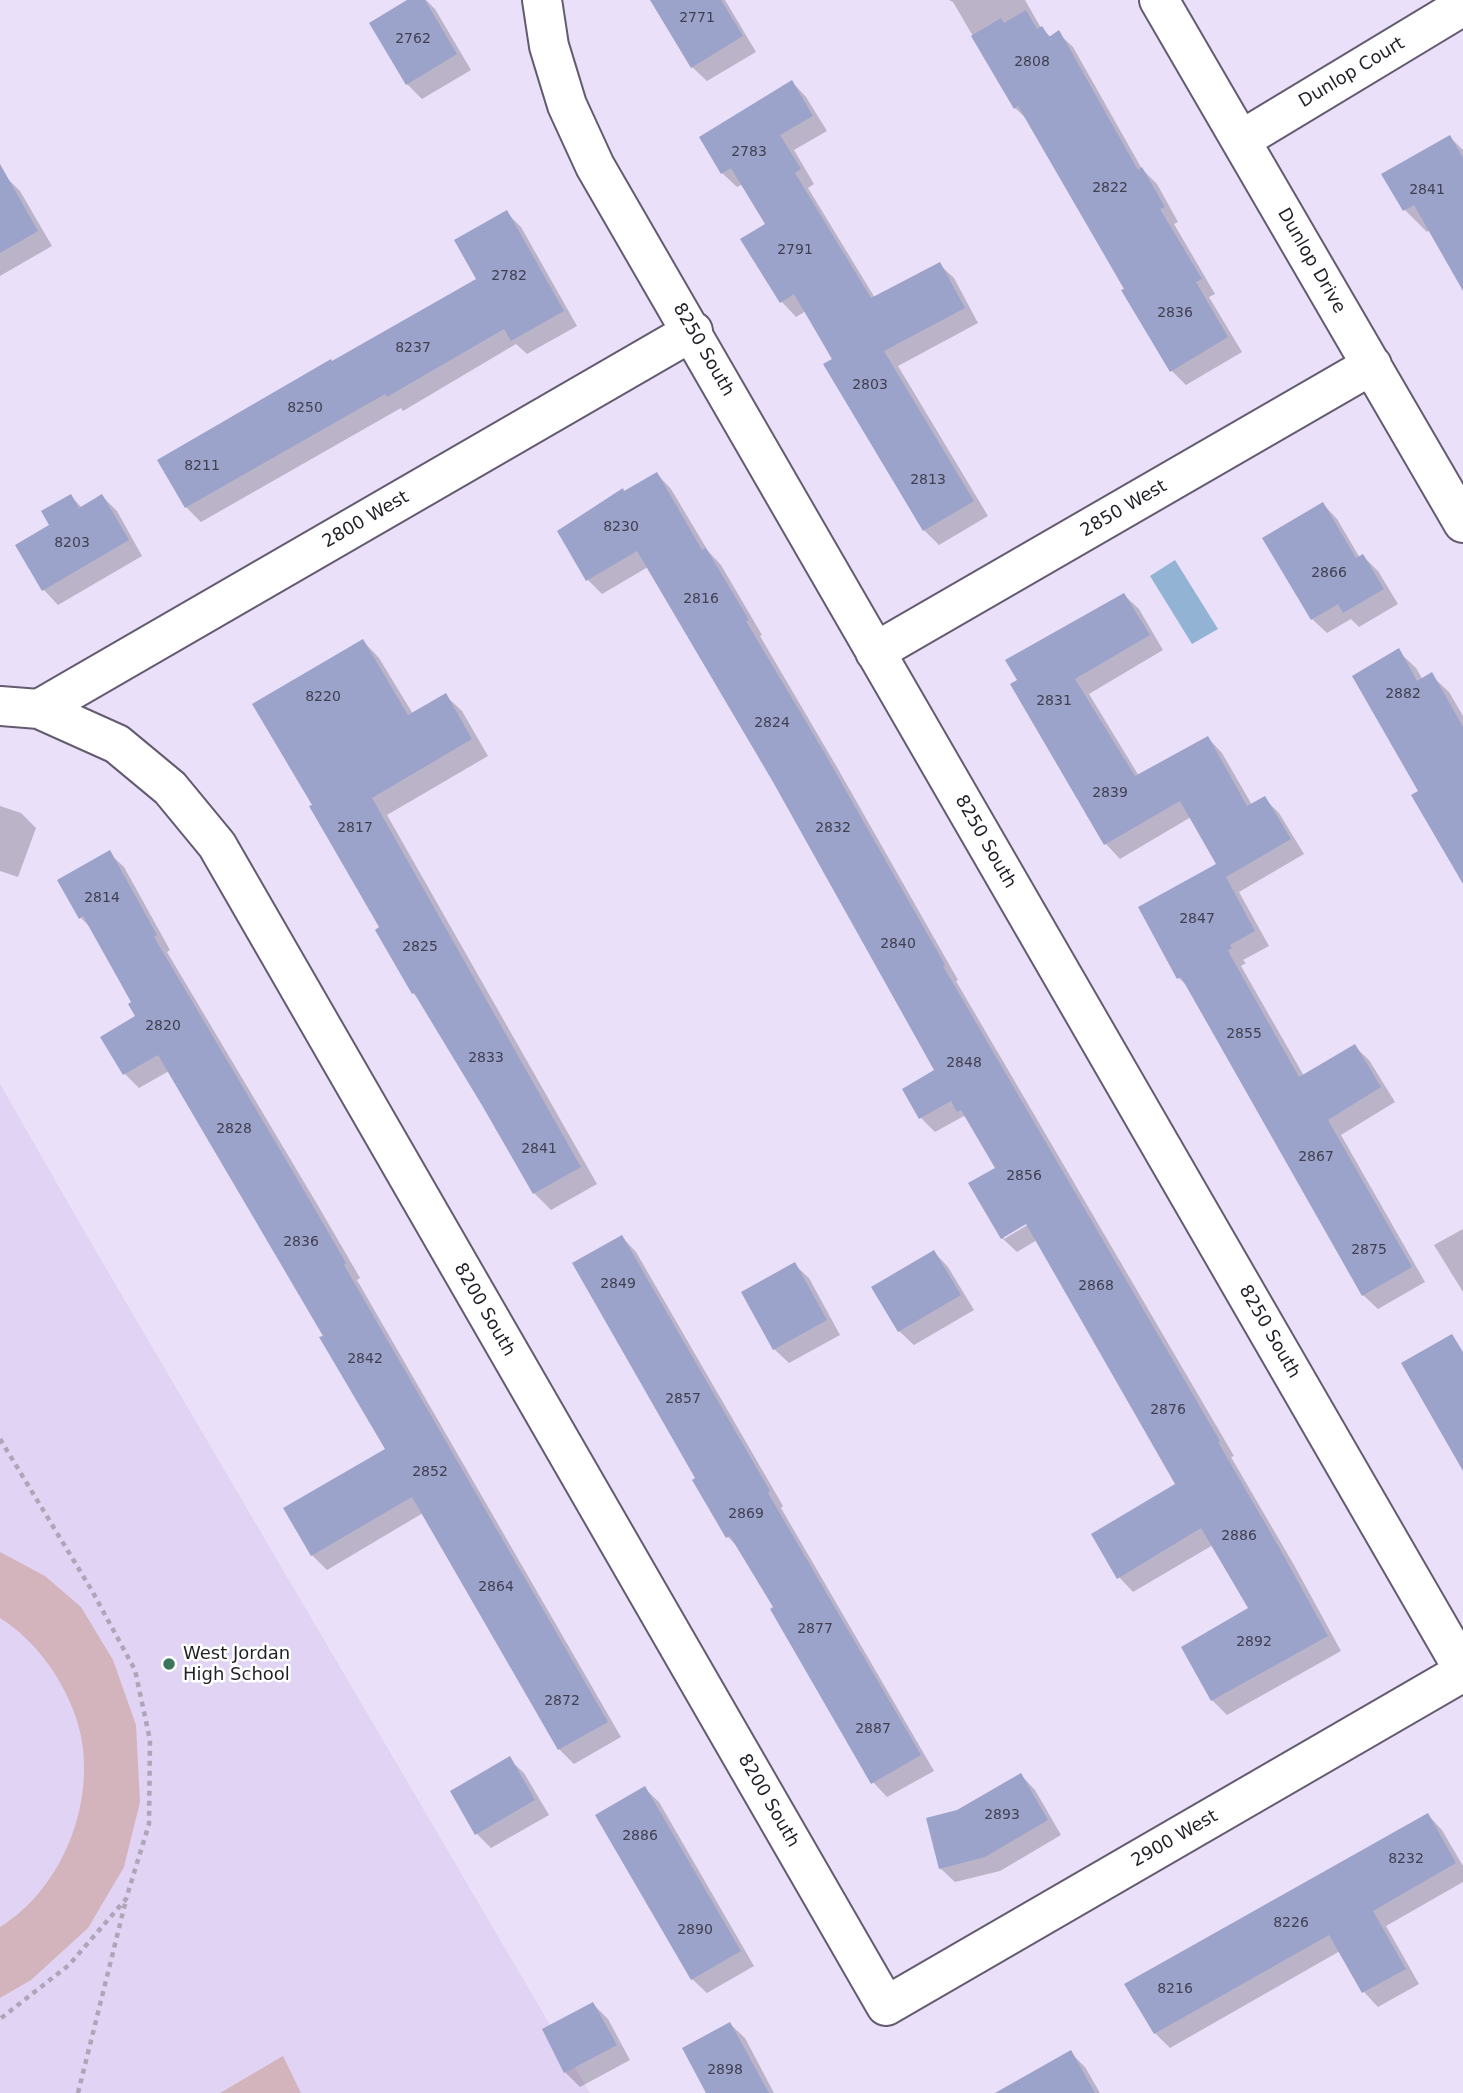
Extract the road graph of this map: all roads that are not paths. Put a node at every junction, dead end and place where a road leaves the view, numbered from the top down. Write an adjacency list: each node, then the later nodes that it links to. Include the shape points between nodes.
1 (542, 0): 5 (street, 8250 South, via 549,46 567,105 596,166)
2 (1159, 0): 4 (street, Dunlop Drive)
3 (1463, 6): 4 (street, Dunlop Court)
4 (1241, 140): 6 (street, Dunlop Drive)
5 (692, 331): 8 (street, 8250 South); 10 (street, 2800 West)
6 (1372, 365): 7 (street, Dunlop Drive); 8 (street, 2850 West)
7 (1463, 523)
8 (875, 652): 11 (street, 8250 South)
9 (0, 706): 10 (street, 8200 South)
10 (39, 709): 12 (street, 8200 South, via 117,744 170,788 217,845)
11 (1463, 1670): 12 (street, 2900 West)
12 (886, 2006)

